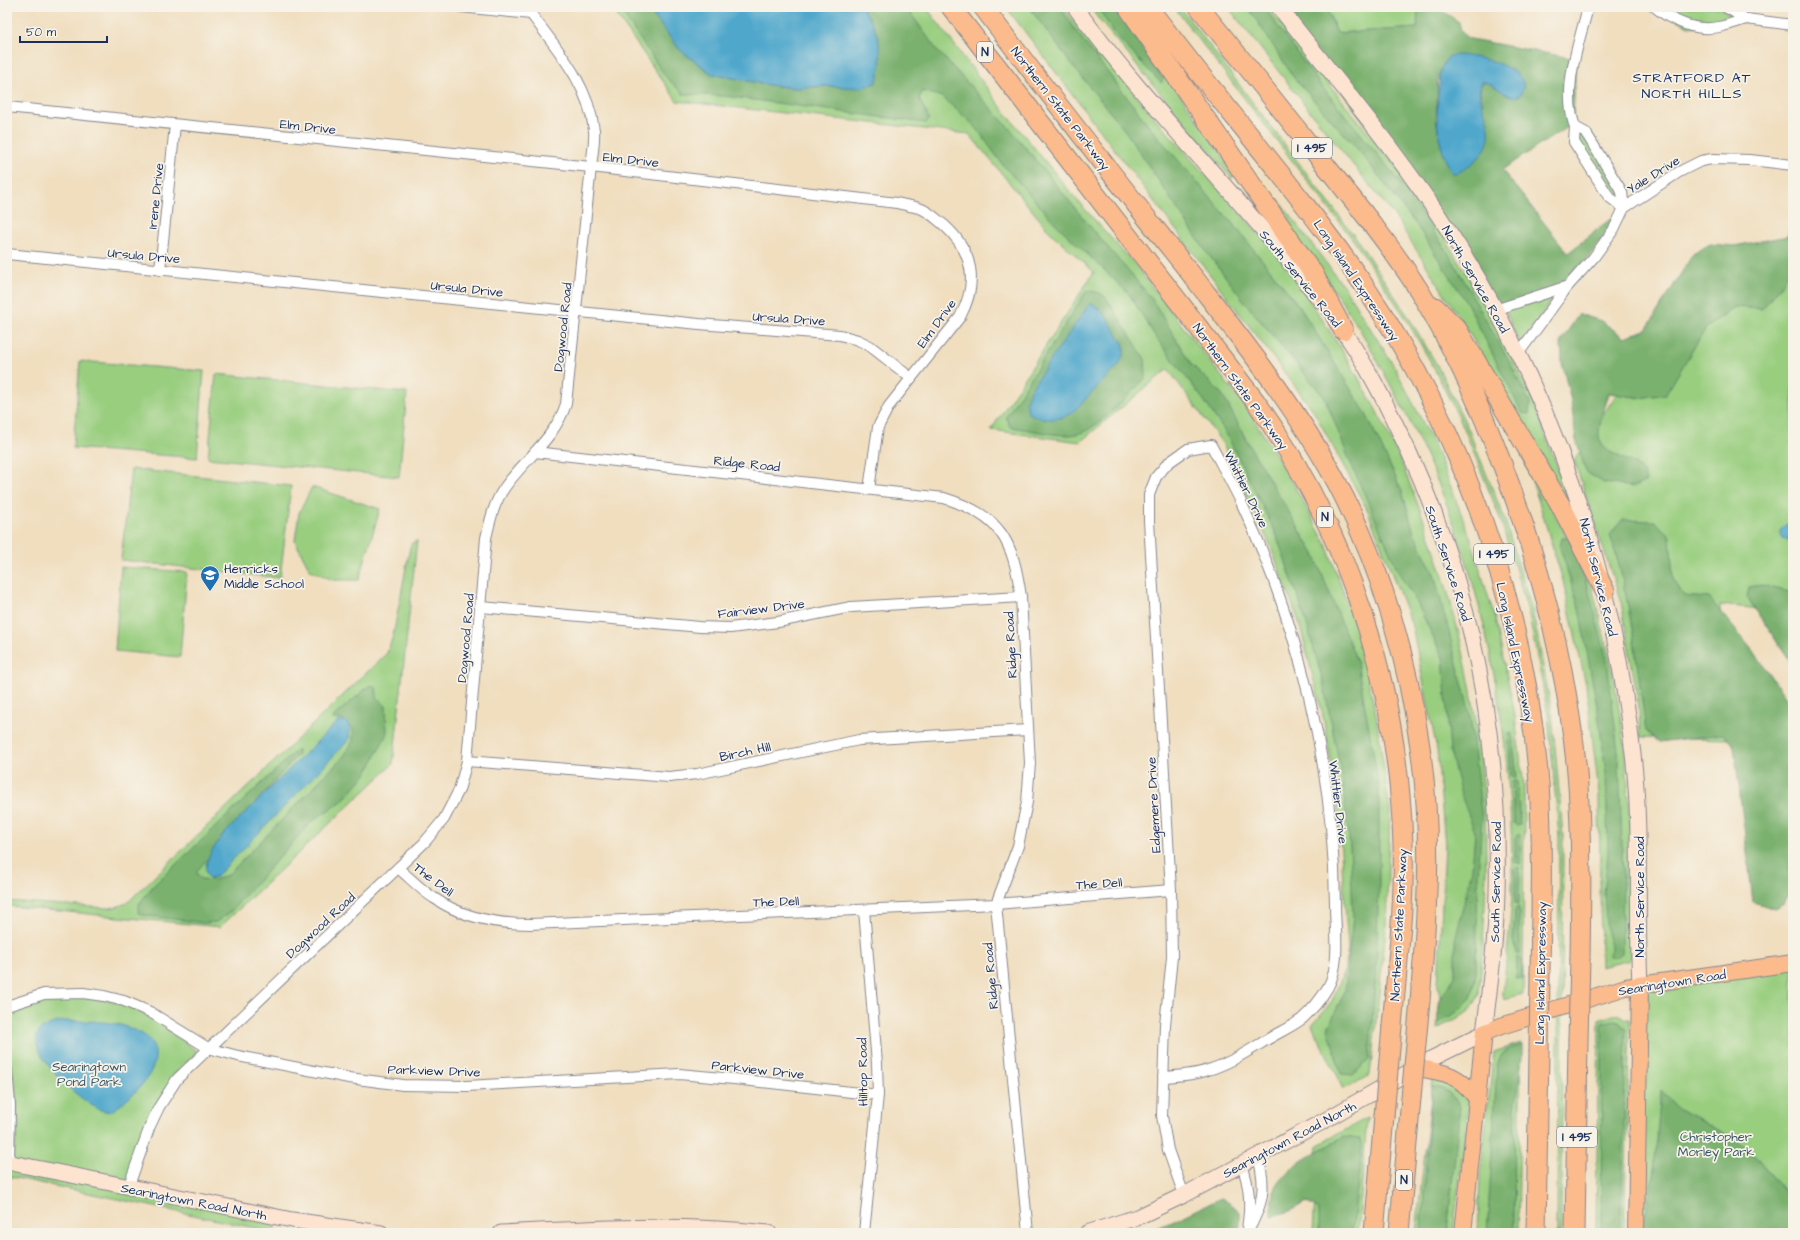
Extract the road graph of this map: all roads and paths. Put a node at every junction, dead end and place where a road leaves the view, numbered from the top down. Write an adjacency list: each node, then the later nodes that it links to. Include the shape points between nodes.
1 (461, 7): 11 (street)
2 (951, 7): 65 (highway, Northern State Parkway / N, bridge, via 1256,402 1303,476 1341,554 1363,613 1381,675 1391,724 1398,781 1403,867)
3 (1075, 7): 27 (main road, South Service Road, via 1121,65 1292,263)
4 (1128, 7): 27 (highway, via 1313,273)
5 (1148, 7): 68 (highway, Long Island Expressway / I 495, bridge, via 1311,214 1386,320 1437,413 1486,531 1515,633 1531,716 1541,823)
6 (1199, 7): 24 (highway, I 495, via 1359,207)
7 (1279, 7): 25 (main road, North Service Road, via 1431,204 1477,276)
8 (1588, 7): 17 (street, via 1571,79 1570,96)
9 (1655, 7): 13 (street, via 1665,16 1690,27 1717,28)
10 (1725, 7): 13 (street)
11 (529, 10): 19 (street, Dogwood Road, via 575,74 584,92 594,132)
12 (986, 11): 66 (highway, Northern State Parkway / N, bridge, via 1268,374 1293,410 1337,484 1378,577 1410,685 1421,749 1427,812 1428,878)
13 (1746, 19): 14 (street)
14 (1793, 25)
15 (7, 107): 16 (street, Elm Drive)
16 (175, 125): 19 (street, Elm Drive); 22 (street, Irene Drive)
17 (1575, 127): 20 (street, via 1586,133 1622,192); 20 (street, via 1574,142 1609,197)
18 (1793, 165): 20 (street, Yale Drive, via 1712,158 1678,172)
19 (592, 168): 26 (street, Dogwood Road); 29 (street, Elm Drive, via 898,204 920,208 932,215 955,235 964,249 971,269 972,284 960,317)
20 (1624, 208): 23 (street, Yale Drive, via 1614,229 1594,257)
21 (7, 254): 22 (street, Ursula Drive)
22 (160, 270): 26 (street, Ursula Drive)
23 (1568, 286): 25 (street, Yale Drive); 28 (street, Yale Drive)
24 (1420, 292): 33 (highway, via 1457,329 1560,504); 69 (highway, I 495, bridge, via 1469,383 1495,442 1537,562 1553,624 1569,708 1577,779 1580,857)
25 (1495, 310): 28 (main road, North Service Road)
26 (577, 312): 29 (street, Ursula Drive, via 840,335 870,346); 31 (street, Dogwood Road, via 566,404 556,426)
27 (1343, 330): 45 (main road, South Service Road, via 1385,403 1429,499 1457,578 1478,661 1489,732 1497,826 1497,894 1492,969)
28 (1518, 354): 33 (main road, North Service Road, via 1568,469)
29 (911, 378): 32 (street, Elm Drive, via 889,406 878,427)
30 (1211, 445): 39 (street, Edgemere Drive, via 1188,448 1168,462 1156,477 1150,495 1149,522); 49 (street, Whittier Drive, via 1241,501 1268,566 1287,618 1309,698 1330,817 1335,877 1336,956 1328,985 1318,1002 1301,1020 1209,1070)
31 (535, 452): 32 (street, Ridge Road); 35 (street, Dogwood Road, via 504,488 496,504 486,538)
32 (869, 489): 34 (street, Ridge Road, via 944,498 967,505 982,514 1001,533 1012,552)
33 (1605, 591): 43 (main road, North Service Road, via 1622,674 1634,757 1638,821)
34 (1021, 597): 35 (street, Fairview Drive, via 850,607 778,622 730,628); 36 (street, Ridge Road)
35 (481, 607): 37 (street, Dogwood Road)
36 (1028, 730): 37 (street, Birch Hill, via 859,740 697,774 669,777); 40 (street, Ridge Road, via 1030,763 1027,802 1018,846)
37 (467, 761): 38 (street, Dogwood Road, via 459,790 444,819)
38 (398, 868): 41 (street, The Dell, via 434,898 456,912 489,922 506,924); 46 (street, Dogwood Road)
39 (1171, 890): 40 (street, The Dell); 49 (street, Edgemere Drive, via 1172,956)
40 (996, 904): 41 (street, The Dell); 62 (street, Ridge Road)
41 (864, 910): 50 (street, Hilltop Road, via 878,1062)
42 (1793, 963): 43 (main road, Searingtown Road)
43 (1640, 985): 45 (main road, Searingtown Road); 70 (main road, North Service Road)
44 (7, 1006): 46 (street, Parkview Drive, via 44,994 83,993 104,996 150,1012)
45 (1484, 1033): 47 (main road, Searingtown Road North); 51 (main road, South Service Road)
46 (208, 1048): 50 (street, Parkview Drive, via 349,1078 403,1085 466,1086 679,1074); 55 (street, Dogwood Road, via 177,1079 159,1106)
47 (1417, 1068): 51 (main road, via 1452,1075 1467,1086); 52 (main road, Searingtown Road North)
48 (7, 1070): 53 (street, via 10,1105)
49 (1163, 1077): 56 (street, Edgemere Drive, via 1164,1134)
50 (878, 1095): 61 (street, Hilltop Road)
51 (1477, 1099): 67 (main road, South Service Road)
52 (1258, 1157): 54 (main road, Searingtown Road North); 64 (street, via 1263,1176 1261,1201)
53 (8, 1162): 55 (main road, Searingtown Road North)
54 (1242, 1166): 56 (main road, Searingtown Road North); 64 (street, via 1248,1179 1250,1193)
55 (128, 1188): 58 (main road, Searingtown Road North, via 292,1220)
56 (1184, 1195): 63 (main road, Searingtown Road North, via 1140,1216)
57 (653, 1229): 59 (main road, via 603,1227); 60 (main road, via 718,1228)
58 (381, 1233)
59 (501, 1233)
60 (768, 1233)
61 (864, 1233)
62 (1028, 1233)
63 (1088, 1233)
64 (1246, 1233)
65 (1374, 1233)
66 (1400, 1233)
67 (1463, 1233)
68 (1536, 1233)
69 (1575, 1233)
70 (1636, 1233)

